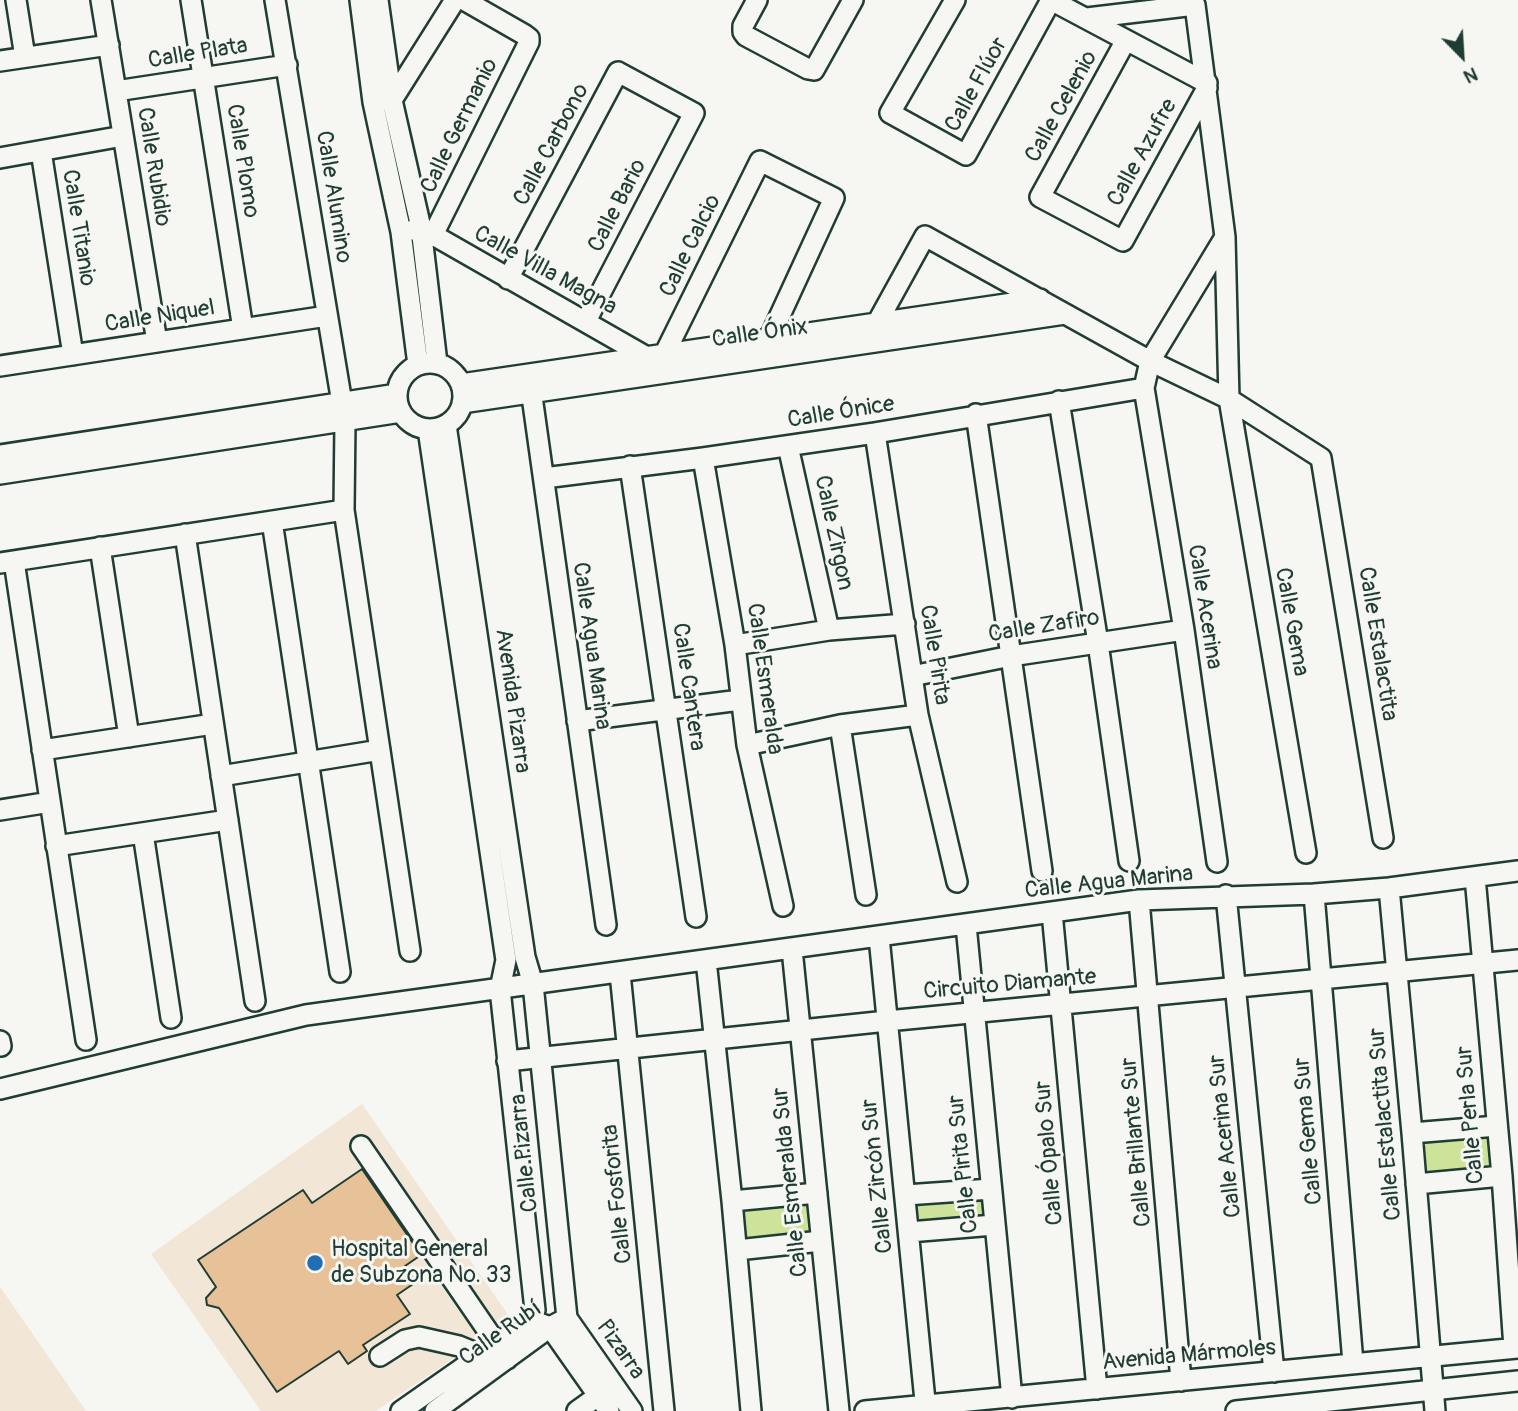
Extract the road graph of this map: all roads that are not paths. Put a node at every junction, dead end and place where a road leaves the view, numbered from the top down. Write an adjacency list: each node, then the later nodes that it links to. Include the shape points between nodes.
1 (16, 0): 16 (street)
2 (101, 0): 15 (street, Calle Rubidio)
3 (191, 0): 20 (street, Calle Plomo)
4 (275, 0): 18 (street, Calle Alumino)
5 (360, 0): 23 (street)
6 (378, 0): 23 (street)
7 (454, 0): 23 (street)
8 (464, 0): 27 (street, Calle Germanio, via 529,38)
9 (757, 0): 10 (street, via 743,32 814,70)
10 (853, 0)
11 (955, 0): 12 (street, Calle Flúor, via 891,113 966,155)
12 (1051, 0): 13 (street)
13 (1087, 18): 14 (street); 21 (street, Calle Gema, via 1195,5)
14 (1126, 40): 21 (street); 29 (street, Calle Celenio, via 1040,197)
15 (109, 45): 16 (street); 22 (street, Calle Rubidio)
16 (26, 57): 17 (street)
17 (0, 61)
18 (287, 65): 20 (street, Calle Plata); 35 (street, Calle Alumino)
19 (618, 72): 30 (street, Calle Carbono); 36 (street, Calle Bario, via 694,113)
20 (204, 77): 22 (street, Calle Plata); 37 (street, Calle Plomo)
21 (1207, 86): 28 (street, Calle Gema); 29 (street, Calle Azufre)
22 (116, 91): 24 (street, Calle Rubidio)
23 (383, 101): 27 (street)
24 (123, 136): 25 (street); 40 (street, Calle Rubidio)
25 (41, 151): 26 (street); 41 (street, Calle Titanio)
26 (0, 158)
27 (418, 232): 30 (street, Calle Villa Magna); 43 (street)
28 (1225, 237): 31 (street, Calle Acerina); 32 (street, Calle Gema)
29 (1123, 241)
30 (508, 279): 36 (street, Calle Villa Magna)
31 (1197, 280): 32 (street); 42 (street, Calle Acerina)
32 (1225, 298): 50 (street, Calle Gema)
33 (1040, 299): 34 (street); 38 (street, Calle Ónix); 38 (street, via 925,236)
34 (1065, 314): 38 (street, Calle Ónix); 42 (street)
35 (327, 317): 37 (street, Calle Niquel); 53 (street, Calle Alumino)
36 (586, 321): 44 (street, Calle Villa Magna)
37 (243, 329): 40 (street, Calle Niquel)
38 (877, 332): 39 (street, Calle Ónix); 44 (street, Calle Ónix)
39 (770, 337): 44 (street, Calle Ónix); 44 (street, Calle Calcio, via 834,198 760,160)
40 (157, 342): 41 (street, Calle Niquel)
41 (73, 355): 45 (street, Calle Niquel)
42 (1150, 361): 47 (street, Calle Acerina); 50 (street)
43 (428, 364): 48 (street, via 450,369); 52 (street, via 403,376)
44 (659, 364): 46 (street, Calle Ónix); 49 (street, Calle Ónix)
45 (0, 366)
46 (529, 374): 48 (street, Calle Ónix); 49 (street, Calle Agua Marina)
47 (1144, 387): 51 (street, Calle Ónice); 70 (street, Calle Acerina)
48 (462, 394): 49 (street, Calle Ónix); 55 (street, via 457,415)
49 (532, 394): 63 (street, Calle Agua Marina)
50 (1229, 398): 92 (street, Calle Estalactita, via 1321,458); 94 (street, Calle Gema)
51 (1059, 401): 54 (street, Calle Ónice); 72 (street)
52 (399, 403): 53 (street); 55 (street, via 410,423)
53 (343, 412): 57 (street); 64 (street, Calle Alumino)
54 (975, 414): 56 (street, Calle Ónice); 74 (street)
55 (437, 427): 114 (street, Avenida Pizarra)
56 (875, 433): 58 (street, Calle Ónice); 69 (street, Calle Pirita)
57 (141, 443): 59 (street); 62 (street)
58 (789, 446): 60 (street, Calle Ónice); 71 (street, Calle Zirgon)
59 (0, 455)
60 (703, 458): 61 (street, Calle Ónice); 73 (street, Calle Esmeralda)
61 (630, 466): 63 (street, Calle Ónice); 77 (street, Calle Cantera)
62 (0, 474)
63 (544, 478): 79 (street, Calle Agua Marina)
64 (344, 510): 65 (street); 85 (street, Calle Alumino)
65 (272, 521): 66 (street); 86 (street)
66 (185, 534): 67 (street); 80 (street)
67 (100, 547): 68 (street); 82 (street)
68 (7, 562): 84 (street)
69 (905, 624): 71 (street); 75 (street, Calle Pirita)
70 (1184, 629): 72 (street, Calle Zafiro); 96 (street, Calle Acerina)
71 (829, 630): 73 (street)
72 (1098, 643): 74 (street, Calle Zafiro); 95 (street)
73 (735, 645): 76 (street, Calle Esmeralda)
74 (1011, 656): 75 (street, Calle Zafiro); 97 (street)
75 (912, 676): 78 (street, Calle Pirita)
76 (740, 700): 77 (street); 83 (street, Calle Esmeralda)
77 (667, 710): 79 (street); 108 (street, Calle Cantera)
78 (918, 715): 81 (street); 100 (street, Calle Pirita)
79 (577, 721): 109 (street, Calle Agua Marina)
80 (214, 724): 82 (street); 87 (street)
81 (840, 724): 83 (street); 103 (street)
82 (129, 737): 84 (street)
83 (747, 745): 106 (street, Calle Esmeralda)
84 (42, 750): 88 (street)
85 (380, 750): 86 (street); 113 (street, Calle Alumino)
86 (308, 763): 87 (street); 118 (street)
87 (222, 776): 90 (street)
88 (50, 802): 89 (street); 93 (street)
89 (0, 810)
90 (228, 820): 91 (street); 126 (street)
91 (143, 833): 93 (street); 129 (street)
92 (1383, 838)
93 (57, 846): 133 (street)
94 (1306, 853)
95 (1129, 861)
96 (1217, 862)
97 (1042, 871)
98 (1518, 871): 99 (street, Calle Agua Marina)
99 (1475, 877): 101 (street, Calle Agua Marina); 117 (street, Calle Perla Sur)
100 (957, 882)
101 (1389, 888): 102 (street, Calle Agua Marina); 119 (street, Calle Estalactita Sur)
102 (1314, 894): 104 (street, Calle Agua Marina); 121 (street, Calle Gema Sur)
103 (866, 895)
104 (1226, 895): 105 (street, Calle Agua Marina); 123 (street, Calle Acerina Sur)
105 (1139, 900): 107 (street, Calle Agua Marina); 125 (street, Calle Brillante Sur)
106 (783, 906)
107 (1052, 912): 110 (street, Calle Agua Marina); 127 (street, Calle Ópalo Sur)
108 (696, 916)
109 (606, 925)
110 (966, 925): 111 (street, Calle Agua Marina); 128 (street, Calle Pirita Sur)
111 (879, 937): 112 (street, Calle Agua Marina); 130 (street, Calle Zircón Sur)
112 (792, 949): 115 (street, Calle Agua Marina); 131 (street, Calle Esmeralda Sur)
113 (410, 951)
114 (515, 959): 122 (street, Avenida Pizarra); 124 (street, Avenida Pizarra)
115 (706, 960): 120 (street, Calle Agua Marina); 132 (street)
116 (1518, 960): 117 (street, Circuito Diamante)
117 (1482, 964): 119 (street, Circuito Diamante); 140 (street, Calle Perla Sur)
118 (340, 972)
119 (1396, 972): 121 (street, Circuito Diamante); 141 (street, Calle Estalactita Sur)
120 (620, 973): 122 (street, Calle Agua Marina); 136 (street, Calle Fosforita)
121 (1321, 979): 123 (street, Circuito Diamante); 159 (street, Calle Gema Sur)
122 (533, 984): 124 (street, Calle Agua Marina); 137 (street, Calle Pizarra)
123 (1236, 987): 125 (street, Circuito Diamante); 160 (street, Calle Acerina Sur)
124 (500, 989): 138 (street, Calle Pizarra); 139 (street, Calle Agua Marina, via 306,1016)
125 (1149, 996): 127 (street, Circuito Diamante); 161 (street, Calle Brillante Sur)
126 (255, 1001)
127 (1060, 1004): 128 (street, Circuito Diamante); 163 (street, Calle Ópalo Sur)
128 (974, 1013): 130 (street, Circuito Diamante); 145 (street, Calle Pirita Sur)
129 (171, 1018)
130 (887, 1021): 131 (street, Circuito Diamante); 147 (street, Calle Zircón Sur)
131 (801, 1031): 132 (street, Circuito Diamante); 146 (street, Calle Esmeralda Sur)
132 (714, 1039): 136 (street, Circuito Diamante); 148 (street)
133 (86, 1040)
134 (0, 1041): 135 (street)
135 (1, 1046)
136 (629, 1047): 137 (street, Circuito Diamante); 174 (street, Calle Fosforita)
137 (540, 1057): 138 (street, Circuito Diamante); 154 (street, Calle Pizarra)
138 (508, 1061): 153 (street, Calle Pizarra)
139 (0, 1089)
140 (1497, 1126): 141 (street); 143 (street, Calle Perla Sur)
141 (1412, 1133): 144 (street, Calle Estalactita Sur)
142 (361, 1146): 156 (street)
143 (1502, 1176): 144 (street); 155 (street, Calle Perla Sur)
144 (1416, 1184): 158 (street, Calle Estalactita Sur)
145 (991, 1189): 147 (street); 149 (street, Calle Pirita Sur)
146 (817, 1193): 148 (street); 151 (street, Calle Esmeralda Sur)
147 (906, 1195): 150 (street, Calle Zircón Sur)
148 (732, 1201): 152 (street)
149 (994, 1225): 150 (street); 165 (street, Calle Pirita Sur)
150 (909, 1232): 168 (street, Calle Zircón Sur)
151 (821, 1241): 152 (street); 176 (street, Calle Esmeralda Sur)
152 (737, 1250): 175 (street)
153 (533, 1315): 154 (street, Calle Rubí); 156 (street, Calle Rubí)
154 (558, 1323): 156 (street, Calle Rubí); 166 (street); 173 (street, Pizarra)
155 (1516, 1348): 158 (street, Avenida Mármoles)
156 (495, 1353): 157 (street, via 419,1336); 170 (street, Calle Rubí); 171 (street, Calle Rubí)
157 (380, 1356)
158 (1430, 1356): 159 (street, Avenida Mármoles); 164 (street, Calle Estalactita Sur)
159 (1353, 1363): 160 (street, Avenida Mármoles)
160 (1274, 1372): 161 (street, Avenida Mármoles)
161 (1181, 1381): 163 (street, Avenida Mármoles)
162 (1518, 1381): 164 (street)
163 (1097, 1389): 165 (street, Avenida Mármoles)
164 (1433, 1390): 167 (street); 179 (street, Calle Estalactita Sur)
165 (1012, 1398): 168 (street, Avenida Mármoles)
166 (604, 1403): 172 (street)
167 (1361, 1404): 169 (street)
168 (925, 1408): 177 (street, Avenida Mármoles)
169 (1272, 1409): 178 (street)
170 (401, 1411)
171 (435, 1411)
172 (578, 1411)
173 (632, 1411)
174 (664, 1411)
175 (751, 1411)
176 (839, 1411)
177 (865, 1411)
178 (1236, 1411)
179 (1435, 1411)

